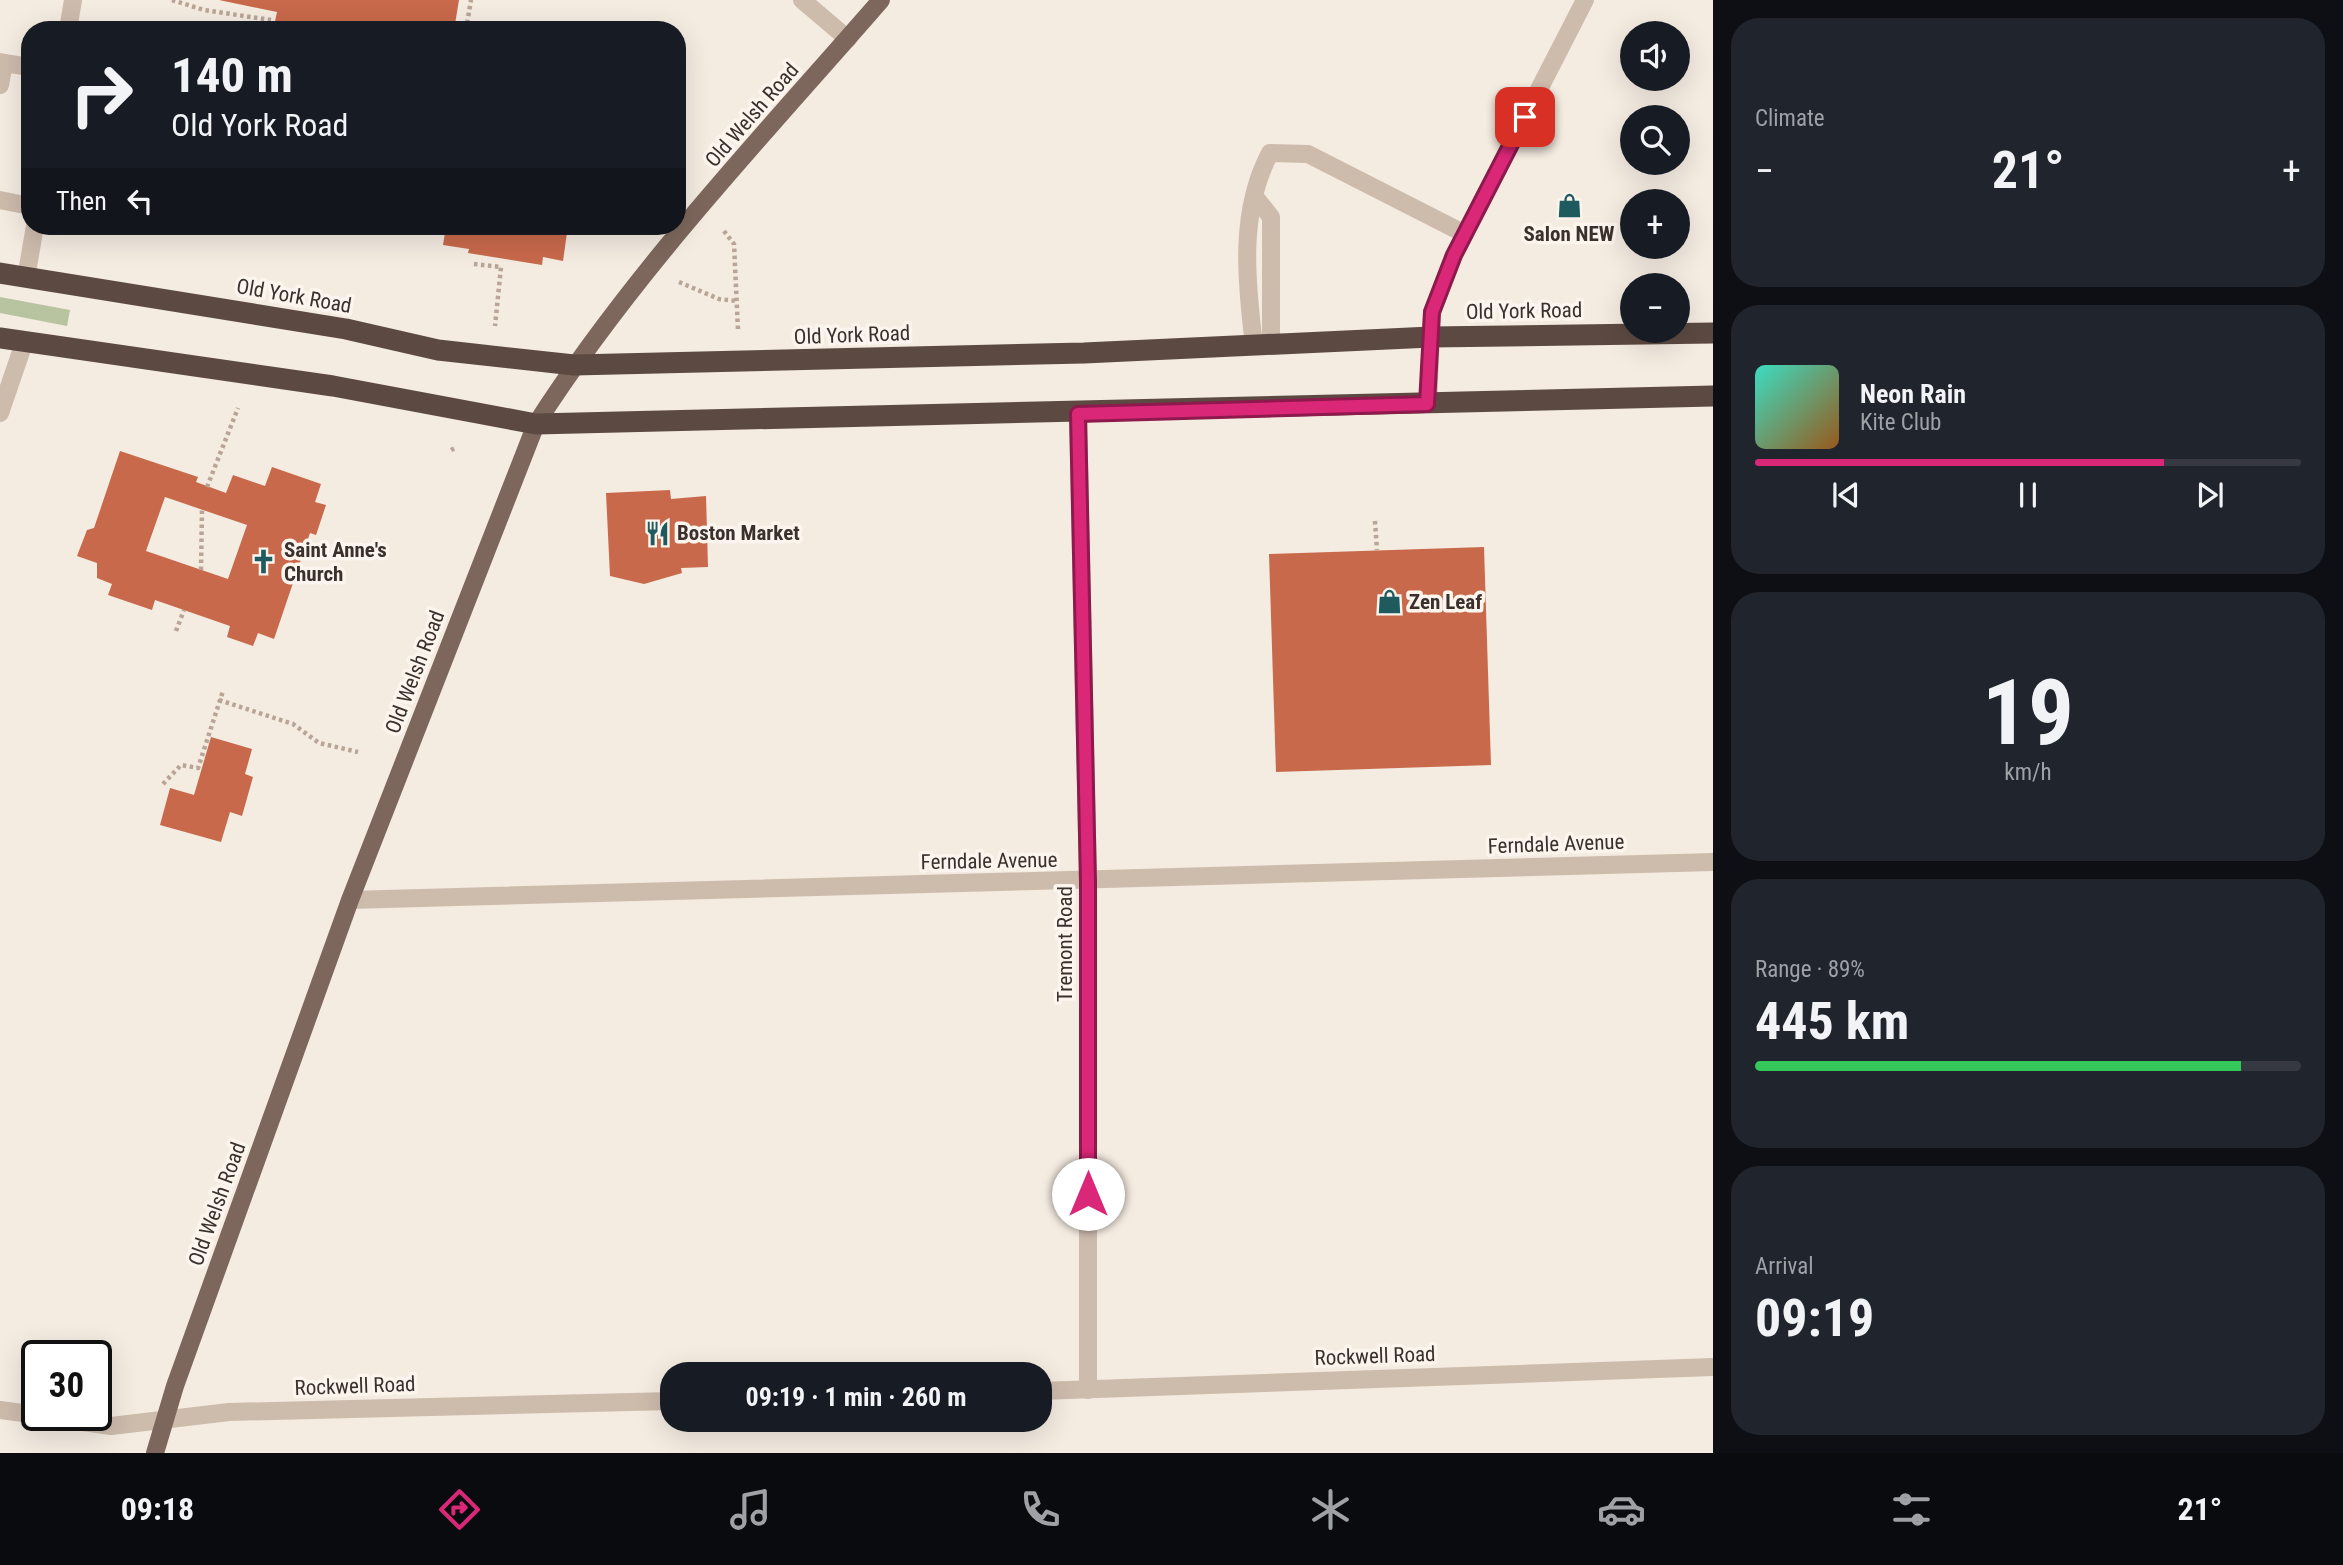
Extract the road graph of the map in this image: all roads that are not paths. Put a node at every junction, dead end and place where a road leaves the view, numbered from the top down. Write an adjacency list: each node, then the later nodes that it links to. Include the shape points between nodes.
1 (73, 0): 5 (street)
2 (802, 0): 6 (street)
3 (881, 0): 6 (main road, Old Welsh Road)
4 (1585, 0): 14 (street)
5 (70, 21)
6 (848, 39): 13 (main road, Old Welsh Road)
7 (2, 62): 8 (street); 9 (street)
8 (21, 65)
9 (0, 85)
10 (1255, 197): 14 (street, via 1256,179 1270,153 1308,154); 23 (street, via 1246,222); 23 (street, via 1271,217)
11 (0, 200): 12 (street)
12 (21, 204)
13 (686, 228)
14 (1465, 234): 20 (street, via 1432,312)
15 (33, 235): 18 (street)
16 (680, 235): 24 (main road, Old Welsh Road)
17 (0, 273): 18 (highway, Old York Road)
18 (26, 278): 24 (highway, Old York Road, via 346,329 438,350)
19 (1713, 333): 20 (highway, Old York Road)
20 (1431, 337): 23 (highway, Old York Road); 26 (street)
21 (0, 338): 22 (highway)
22 (24, 343): 27 (street); 29 (highway, via 333,386)
23 (1262, 345): 24 (highway, Old York Road)
24 (574, 365): 29 (main road, Old Welsh Road)
25 (1713, 396): 26 (highway)
26 (1427, 404): 28 (highway)
27 (0, 413)
28 (1078, 414): 29 (highway); 31 (street, Tremont Road)
29 (536, 424): 32 (main road, Old Welsh Road)
30 (1713, 862): 31 (street, Ferndale Avenue)
31 (1088, 882): 32 (street, Ferndale Avenue); 34 (street, Tremont Road)
32 (351, 900): 39 (main road, Old Welsh Road)
33 (1713, 1367): 34 (street, Rockwell Road)
34 (1088, 1390): 35 (street, Rockwell Road)
35 (1052, 1391)
36 (660, 1401): 39 (street, Rockwell Road, via 229,1412)
37 (0, 1410): 38 (street, Rockwell Road)
38 (21, 1413)
39 (165, 1421): 40 (street, Rockwell Road); 41 (main road, Old Welsh Road)
40 (112, 1426)
41 (155, 1453)

